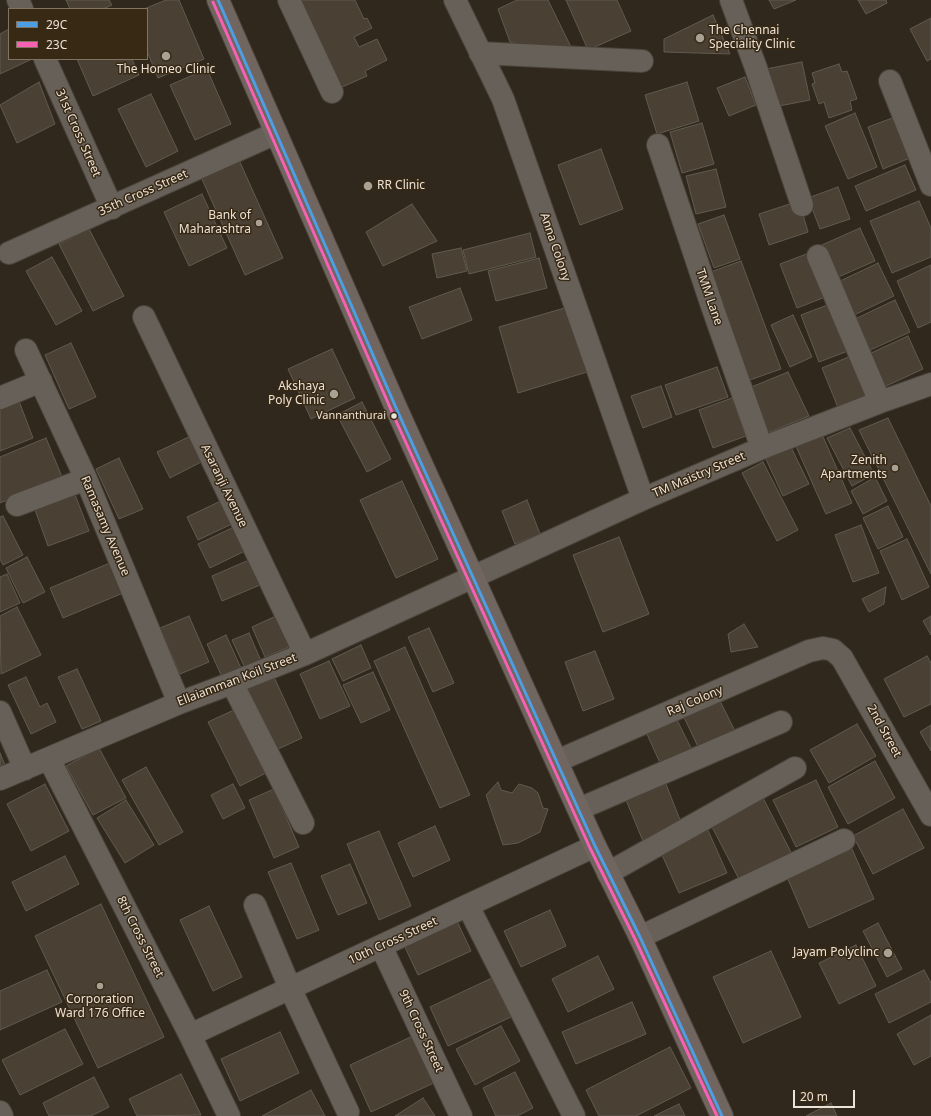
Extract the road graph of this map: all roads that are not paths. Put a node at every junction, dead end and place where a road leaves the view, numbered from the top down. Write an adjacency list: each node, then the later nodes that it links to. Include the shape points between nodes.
1 (218, 0): 10 (main road)
2 (289, 0): 9 (street)
3 (455, 0): 5 (street, Anna Colony)
4 (731, 0): 13 (street)
5 (480, 53): 7 (street); 25 (street, Anna Colony, via 503,99)
6 (45, 60): 14 (street, 31st Cross Street)
7 (642, 61)
8 (890, 81): 12 (street)
9 (332, 92)
10 (276, 133): 14 (street, 35th Cross Street); 27 (main road)
11 (658, 144): 23 (street, TMM Lane)
12 (931, 185)
13 (802, 204)
14 (112, 208): 15 (street, 35th Cross Street)
15 (9, 253)
16 (818, 256): 22 (street)
17 (144, 318): 29 (street, Asaranji Avenue)
18 (26, 350): 19 (street, Ramasamy Avenue)
19 (41, 381): 21 (street); 24 (street, Ramasamy Avenue)
20 (931, 384): 22 (street, TM Maistry Street)
21 (0, 398)
22 (880, 402): 23 (street, TM Maistry Street)
23 (762, 448): 25 (street, TM Maistry Street)
24 (86, 479): 26 (street); 31 (street, Ramasamy Avenue)
25 (643, 499): 27 (street, TM Maistry Street)
26 (17, 505)
27 (473, 577): 29 (street, Ellaiamman Koil Street); 35 (main road)
28 (833, 650): 35 (street, Raj Colony, via 823,648 809,651); 40 (street, 2nd Street, via 848,668)
29 (305, 654): 30 (street, Ellaiamman Koil Street)
30 (232, 683): 31 (street, Ellaiamman Koil Street); 41 (street)
31 (179, 703): 34 (street, Ellaiamman Koil Street)
32 (0, 712): 37 (street)
33 (781, 722): 39 (street)
34 (49, 759): 37 (street, Ellaiamman Koil Street); 50 (street, 8th Cross Street)
35 (557, 761): 39 (main road)
36 (795, 768): 44 (street)
37 (25, 769): 38 (street, Ellaiamman Koil Street)
38 (0, 780)
39 (579, 809): 43 (main road)
40 (931, 815)
41 (303, 824)
42 (844, 840): 47 (street)
43 (595, 846): 44 (main road); 46 (street, 10th Cross Street)
44 (608, 873): 47 (main road)
45 (255, 905): 49 (street)
46 (468, 906): 48 (street, 10th Cross Street); 56 (street)
47 (640, 937): 57 (main road)
48 (381, 946): 49 (street, 10th Cross Street); 55 (street, 9th Cross Street)
49 (290, 988): 50 (street, 10th Cross Street); 52 (street)
50 (190, 1035): 54 (street, 8th Cross Street)
51 (0, 1112): 53 (street)
52 (348, 1112)
53 (2, 1116)
54 (229, 1116)
55 (460, 1116)
56 (574, 1116)
57 (722, 1116)

